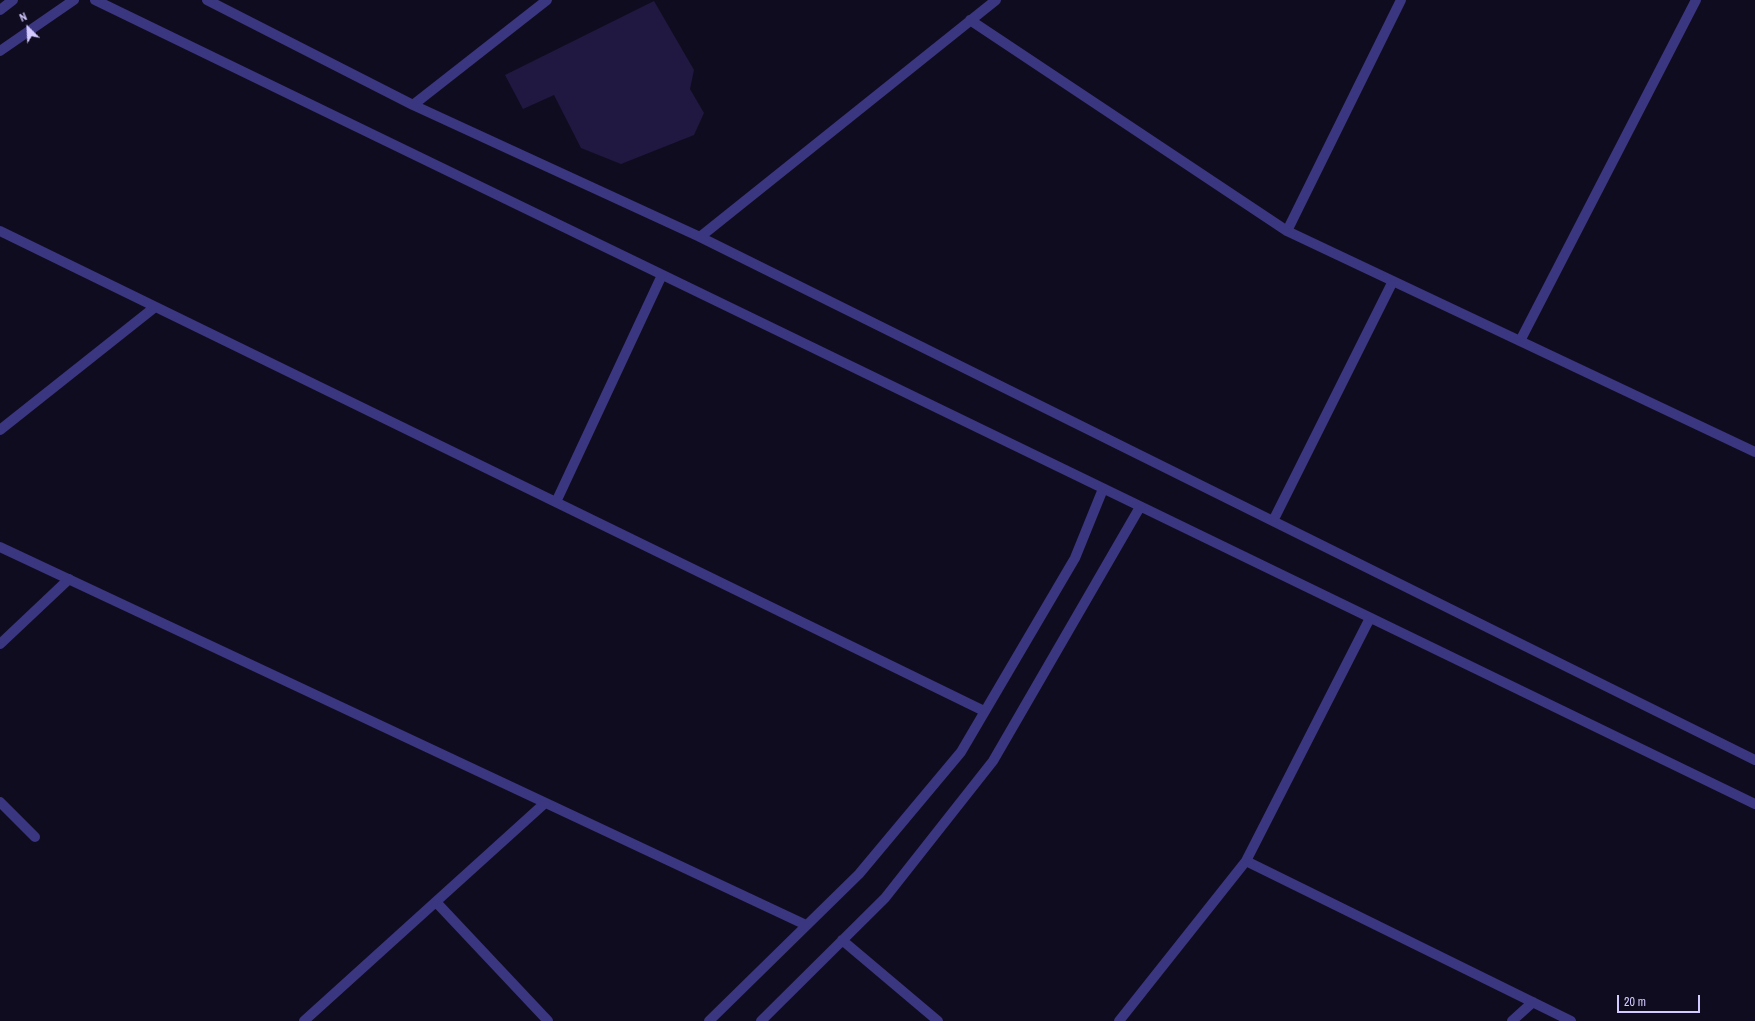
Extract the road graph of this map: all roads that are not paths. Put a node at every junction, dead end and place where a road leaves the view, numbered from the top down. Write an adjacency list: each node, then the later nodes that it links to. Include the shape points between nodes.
1 (14, 0): 9 (street)
2 (74, 0): 11 (street)
3 (95, 0): 16 (street)
4 (207, 0): 12 (street)
5 (547, 0): 12 (street)
6 (996, 0): 10 (street)
7 (1401, 0): 14 (street)
8 (1696, 0): 19 (street)
9 (0, 10)
10 (970, 20): 14 (street); 15 (street)
11 (0, 51)
12 (413, 105): 15 (street)
13 (0, 231): 18 (street)
14 (1287, 231): 17 (street)
15 (700, 237): 25 (street)
16 (662, 275): 22 (street); 23 (street)
17 (1393, 282): 19 (street); 25 (street)
18 (155, 307): 20 (street); 23 (street)
19 (1520, 341): 21 (street)
20 (0, 430)
21 (1755, 452)
22 (1103, 489): 24 (street); 30 (street, via 1074,558)
23 (556, 502): 30 (street)
24 (1140, 507): 28 (street); 39 (street, via 993,761 885,898)
25 (1273, 521): 31 (street)
26 (0, 547): 27 (street)
27 (69, 579): 29 (street); 33 (street)
28 (1370, 618): 34 (street); 36 (street)
29 (0, 644)
30 (984, 711): 38 (street, via 961,752 859,874)
31 (1755, 760)
32 (0, 802): 35 (street)
33 (545, 803): 37 (street); 38 (street)
34 (1755, 804)
35 (35, 837)
36 (1246, 861): 40 (street); 46 (street)
37 (436, 902): 41 (street); 42 (street)
38 (806, 925): 43 (street)
39 (842, 940): 44 (street); 45 (street)
40 (1533, 1002): 47 (street); 48 (street)
41 (304, 1021)
42 (548, 1021)
43 (708, 1021)
44 (761, 1021)
45 (938, 1021)
46 (1119, 1021)
47 (1512, 1021)
48 (1572, 1021)

